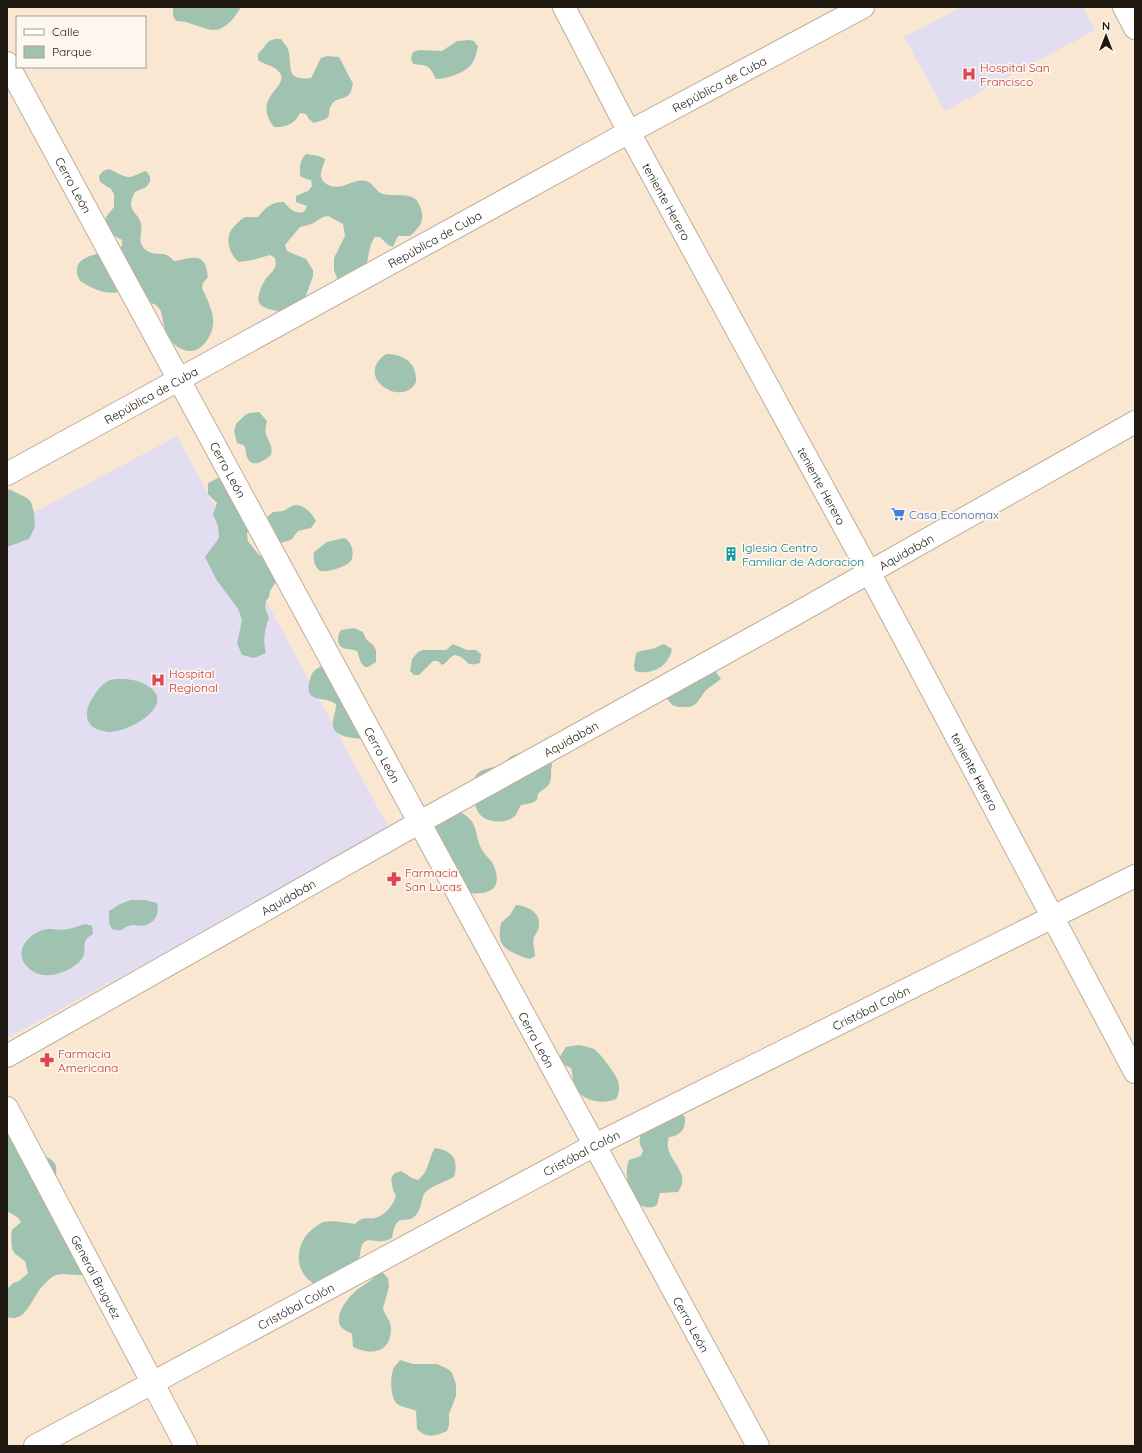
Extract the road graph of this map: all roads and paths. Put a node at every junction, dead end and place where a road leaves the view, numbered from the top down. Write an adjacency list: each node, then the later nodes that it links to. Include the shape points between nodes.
1 (564, 7): 6 (street, teniente Herero)
2 (863, 7): 6 (street, República de Cuba)
3 (1124, 7): 4 (street)
4 (1135, 28)
5 (7, 63): 7 (street, Cerro León)
6 (629, 132): 7 (street, República de Cuba); 10 (street, teniente Herero)
7 (180, 379): 9 (street, República de Cuba); 11 (street, Cerro León)
8 (1135, 422): 10 (street, Aquidabán)
9 (7, 474)
10 (869, 572): 11 (street, Aquidabán); 13 (street, teniente Herero)
11 (420, 822): 14 (street, Aquidabán); 17 (street, Cerro León)
12 (1135, 876): 13 (street, Cristóbal Colón)
13 (1053, 916): 15 (street, teniente Herero); 17 (street, Cristóbal Colón)
14 (7, 1056)
15 (1135, 1072)
16 (7, 1108): 18 (street, General Bruguéz)
17 (593, 1146): 18 (street, Cristóbal Colón); 21 (street, Cerro León)
18 (151, 1383): 19 (street, Cristóbal Colón); 20 (street, General Bruguéz)
19 (35, 1446)
20 (186, 1446)
21 (758, 1446)

